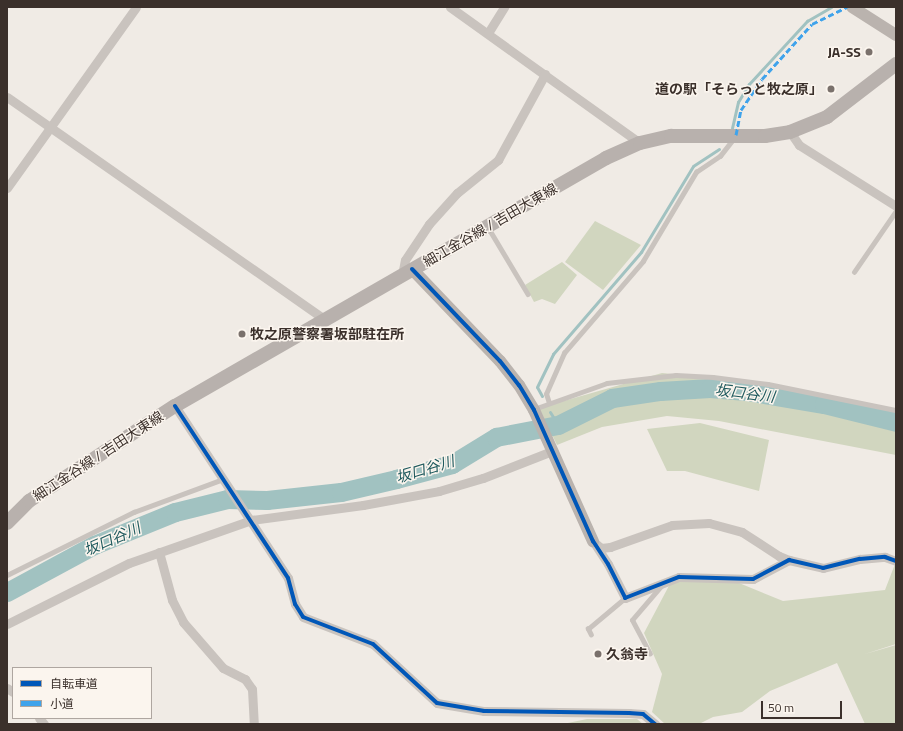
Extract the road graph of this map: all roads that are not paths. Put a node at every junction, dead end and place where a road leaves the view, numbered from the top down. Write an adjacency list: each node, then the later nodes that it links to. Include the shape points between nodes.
1 (136, 7): 10 (street)
2 (450, 7): 5 (street)
3 (504, 7): 5 (street)
4 (852, 7): 6 (street)
5 (488, 33): 8 (street)
6 (896, 35)
7 (896, 64): 11 (main road, 細江金谷線 / 吉田大東線, via 826,117)
8 (545, 74): 13 (street); 18 (street, via 498,160 457,193 429,224 405,260)
9 (7, 97): 10 (street)
10 (50, 128): 14 (street); 21 (street)
11 (790, 132): 12 (main road, 細江金谷線 / 吉田大東線, via 765,136); 15 (street, via 799,145)
12 (736, 135): 13 (main road, 細江金谷線 / 吉田大東線, via 671,136); 22 (lane, via 720,156 696,172 643,261 564,353 546,394)
13 (640, 143): 17 (main road, 細江金谷線 / 吉田大東線, via 606,158)
14 (7, 188)
15 (896, 206)
16 (896, 211): 19 (lane)
17 (488, 228): 18 (main road, 細江金谷線 / 吉田大東線); 20 (lane)
18 (407, 272): 21 (main road, 細江金谷線 / 吉田大東線); 25 (street, via 500,361 519,385)
19 (854, 272)
20 (528, 294)
21 (325, 320): 23 (main road, 細江金谷線 / 吉田大東線)
22 (549, 403): 24 (lane, via 607,383 676,375 768,384); 25 (lane)
23 (175, 406): 27 (street); 29 (main road, 細江金谷線 / 吉田大東線, via 29,501)
24 (896, 410)
25 (535, 413): 26 (street)
26 (551, 449): 28 (street, via 483,478 439,491 363,505); 30 (street)
27 (225, 483): 28 (street); 34 (lane, via 134,512)
28 (251, 520): 31 (street); 41 (street, via 288,578 303,617 372,644 437,703 484,711 643,714)
29 (7, 523)
30 (593, 541): 32 (street, via 601,548 610,547 672,525 708,523 742,532); 36 (street, via 608,564)
31 (159, 552): 37 (street, via 108,572); 40 (street, via 172,600 183,622 223,668 245,679 252,689)
32 (789, 560): 33 (street, via 823,568 860,559 885,557); 35 (street, via 753,579 679,577)
33 (896, 562)
34 (7, 575)
35 (663, 583): 36 (street); 39 (lane, via 632,620)
36 (624, 598): 38 (lane, via 588,629)
37 (7, 624)
38 (591, 635)
39 (650, 654)
40 (254, 724)
41 (655, 724)

